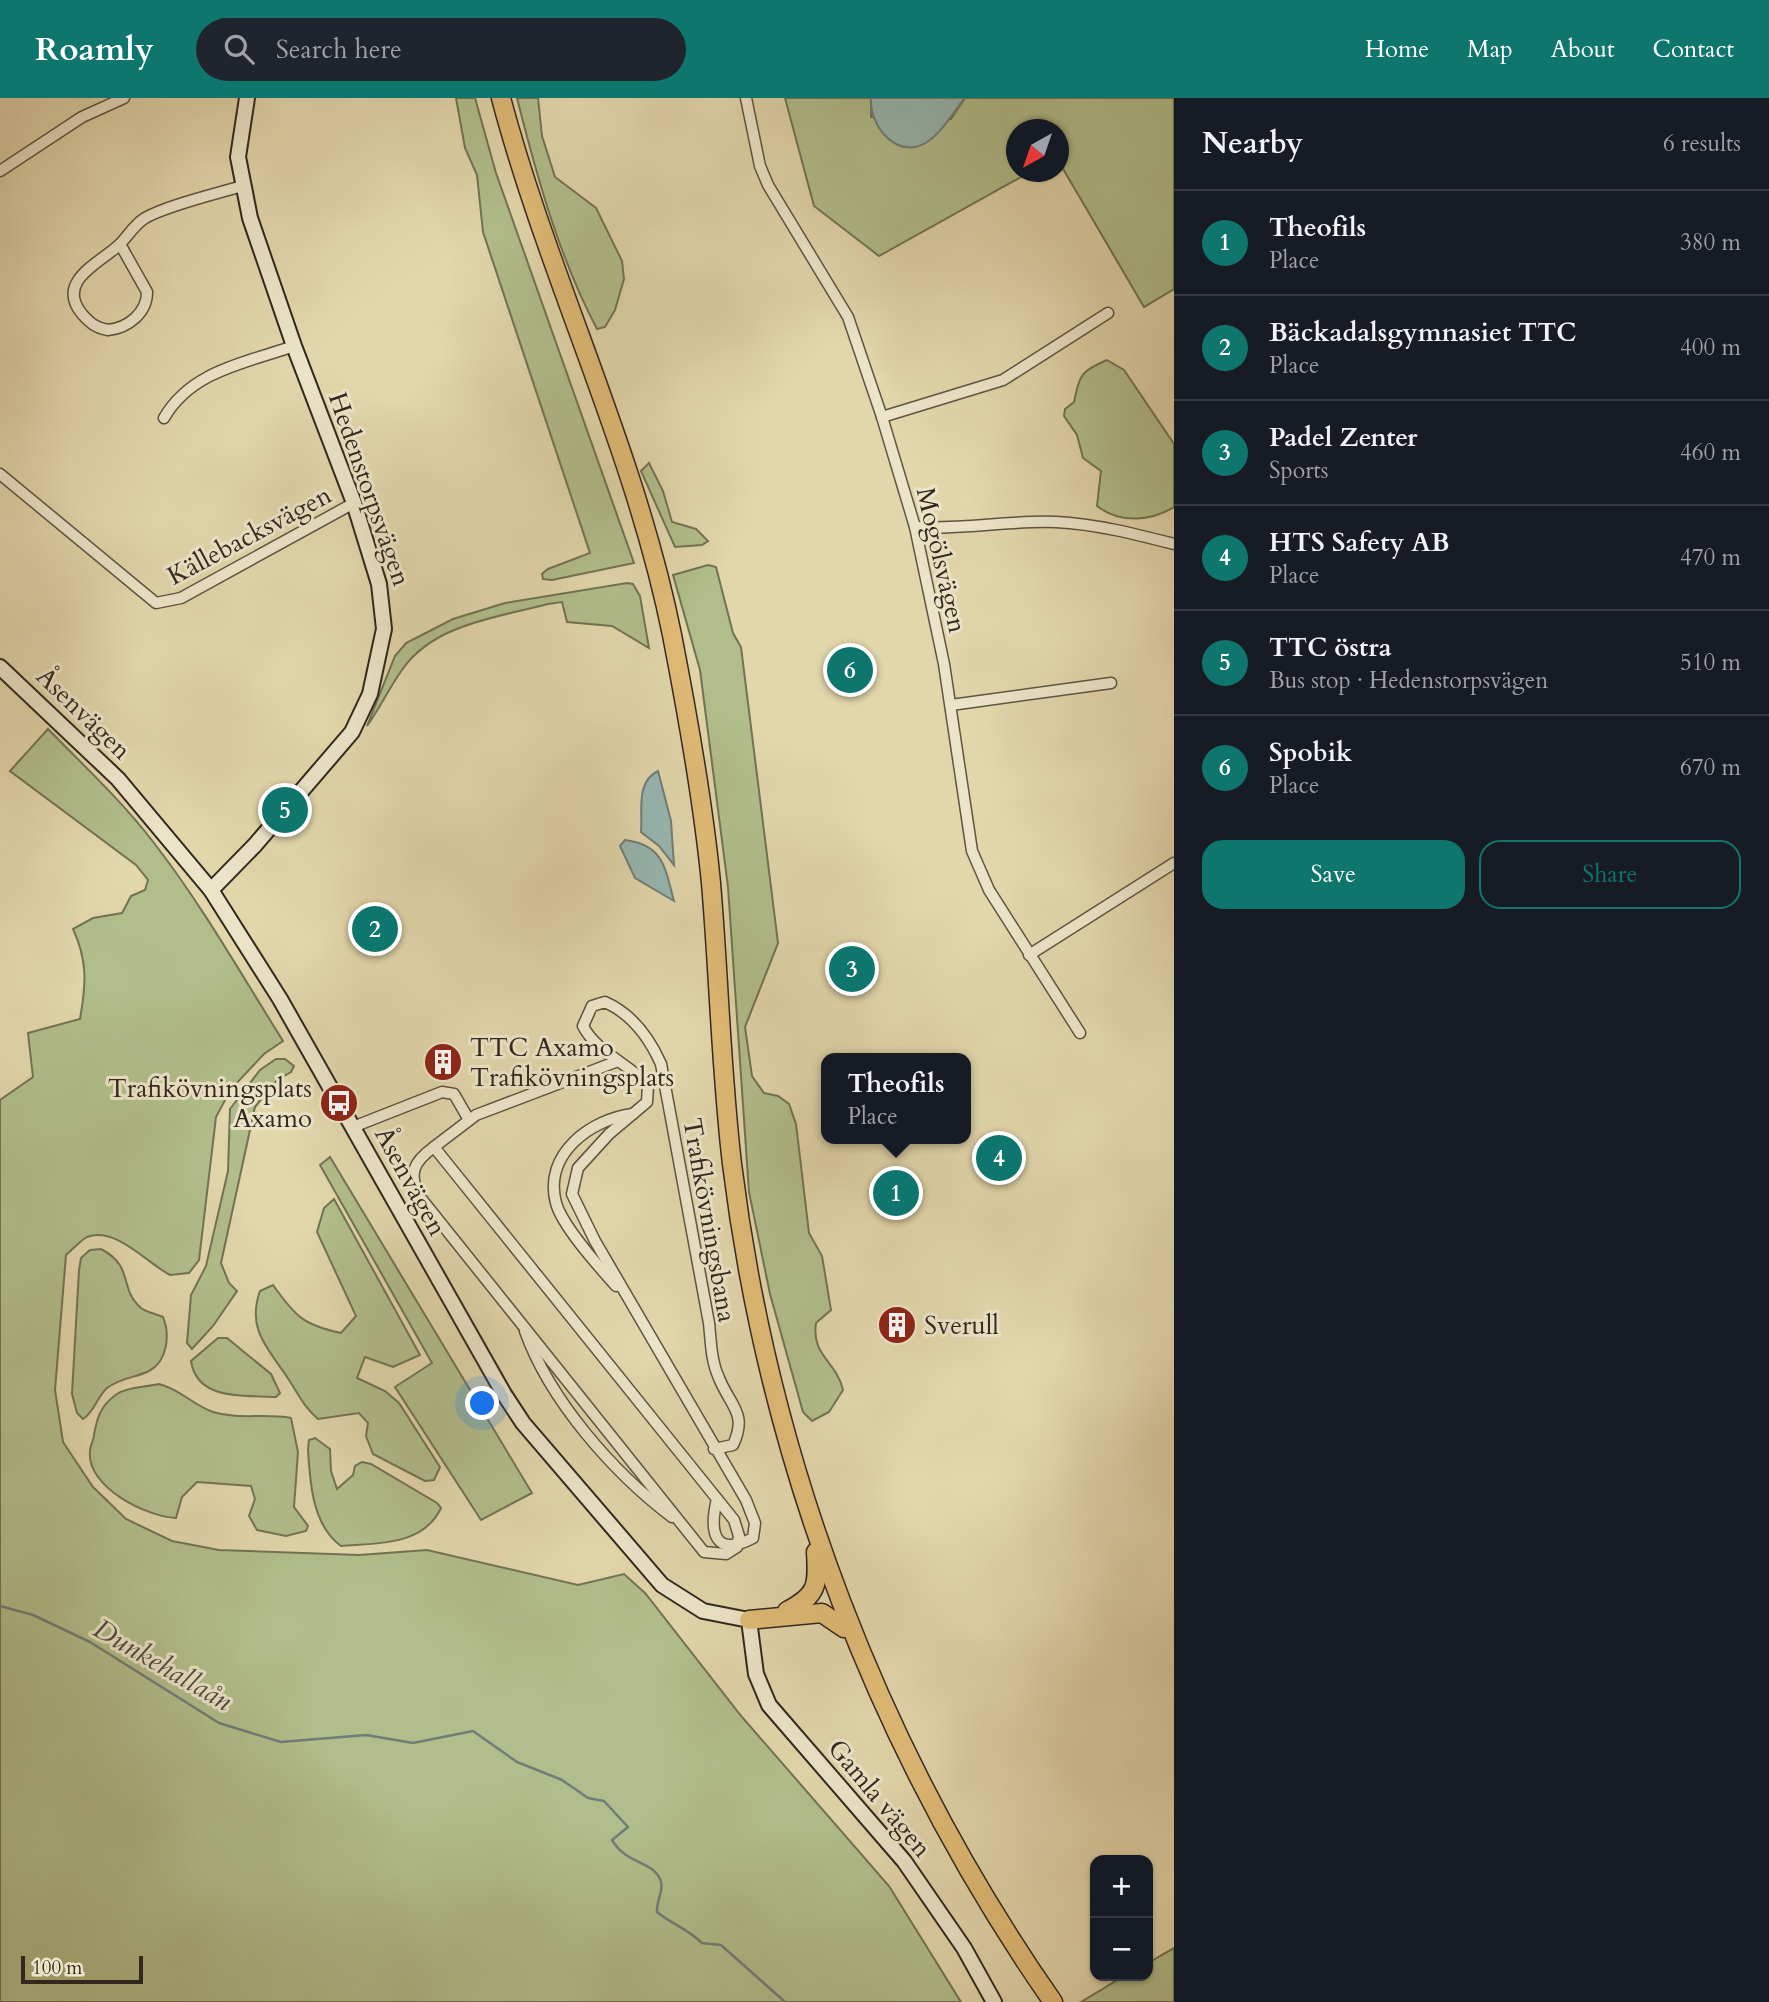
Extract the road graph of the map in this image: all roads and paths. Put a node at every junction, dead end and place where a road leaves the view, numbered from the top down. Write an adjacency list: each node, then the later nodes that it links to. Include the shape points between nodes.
1 (124, 98): 6 (street, via 82,117)
2 (247, 98): 7 (street, Hedenstorpsvägen, via 238,157)
3 (492, 98): 35 (highway, via 531,230 625,493 663,633 697,827 720,1105 739,1251 779,1432)
4 (501, 98): 41 (highway, via 539,228 633,492 671,630 711,880 732,1163 762,1337 785,1430 850,1624 903,1749 980,1889)
5 (746, 98): 11 (street, Mogölsvägen, via 768,185 848,317)
6 (0, 171)
7 (242, 187): 8 (street, via 146,218); 10 (street, Hedenstorpsvägen)
8 (120, 244): 8 (street, via 83,272 74,290 79,310 91,324 108,330 133,320 147,301 143,284)
9 (1108, 313): 11 (street, via 1003,380)
10 (294, 346): 12 (street, via 205,377 186,388); 14 (street, Hedenstorpsvägen)
11 (882, 417): 15 (street, Mogölsvägen)
12 (164, 418)
13 (0, 474): 14 (street, Källebacksvägen, via 156,603 181,598)
14 (354, 502): 21 (street, Hedenstorpsvägen, via 382,599 384,629 370,694 352,732)
15 (915, 527): 16 (street, via 1075,523); 19 (street, Mogölsvägen)
16 (1174, 544)
17 (0, 667): 21 (street, Åsenvägen, via 118,779)
18 (1111, 683): 19 (street)
19 (951, 705): 22 (street, Mogölsvägen, via 972,851 989,890)
20 (1174, 863): 22 (street)
21 (211, 890): 27 (street, Åsenvägen, via 249,946)
22 (1029, 955): 23 (street, Mogölsvägen)
23 (1080, 1033)
24 (618, 1061): 25 (street, Trafikövningsbana, via 635,1070 648,1085 647,1102); 26 (street); 31 (street, Trafikövningsbana, via 590,1039 583,1026 592,1006 605,1002 622,1009 651,1042 661,1064 712,1359 737,1410 741,1429 733,1445)
25 (634, 1114): 29 (street, Trafikövningsbana, via 578,1168 572,1194); 29 (street, Trafikövningsbana, via 610,1116 575,1140 555,1178 556,1205 589,1255)
26 (469, 1120): 27 (street, via 454,1094 442,1091); 28 (street)
27 (353, 1126): 37 (street, Åsenvägen, via 504,1394 544,1450 662,1585 703,1611)
28 (434, 1147): 30 (street, via 412,1169 412,1182); 32 (street)
29 (630, 1302): 31 (street, Trafikövningsbana)
30 (522, 1324): 33 (street); 33 (street, via 534,1359 567,1409 641,1494)
31 (714, 1449): 34 (street, Trafikövningsbana, via 755,1523 753,1538)
32 (717, 1499): 34 (street, via 734,1520); 34 (street, via 712,1525 715,1537)
33 (684, 1526): 34 (street, via 704,1552 726,1554)
34 (737, 1547)
35 (816, 1552): 36 (highway, via 817,1580 812,1594); 38 (highway)
36 (777, 1615): 37 (highway); 38 (highway, via 822,1613)
37 (749, 1620): 39 (street, Gamla vägen, via 756,1674 769,1705 904,1861 964,1948)
38 (844, 1628): 40 (highway, via 898,1751 942,1835)
39 (994, 2002)
40 (1045, 2002)
41 (1053, 2002)

